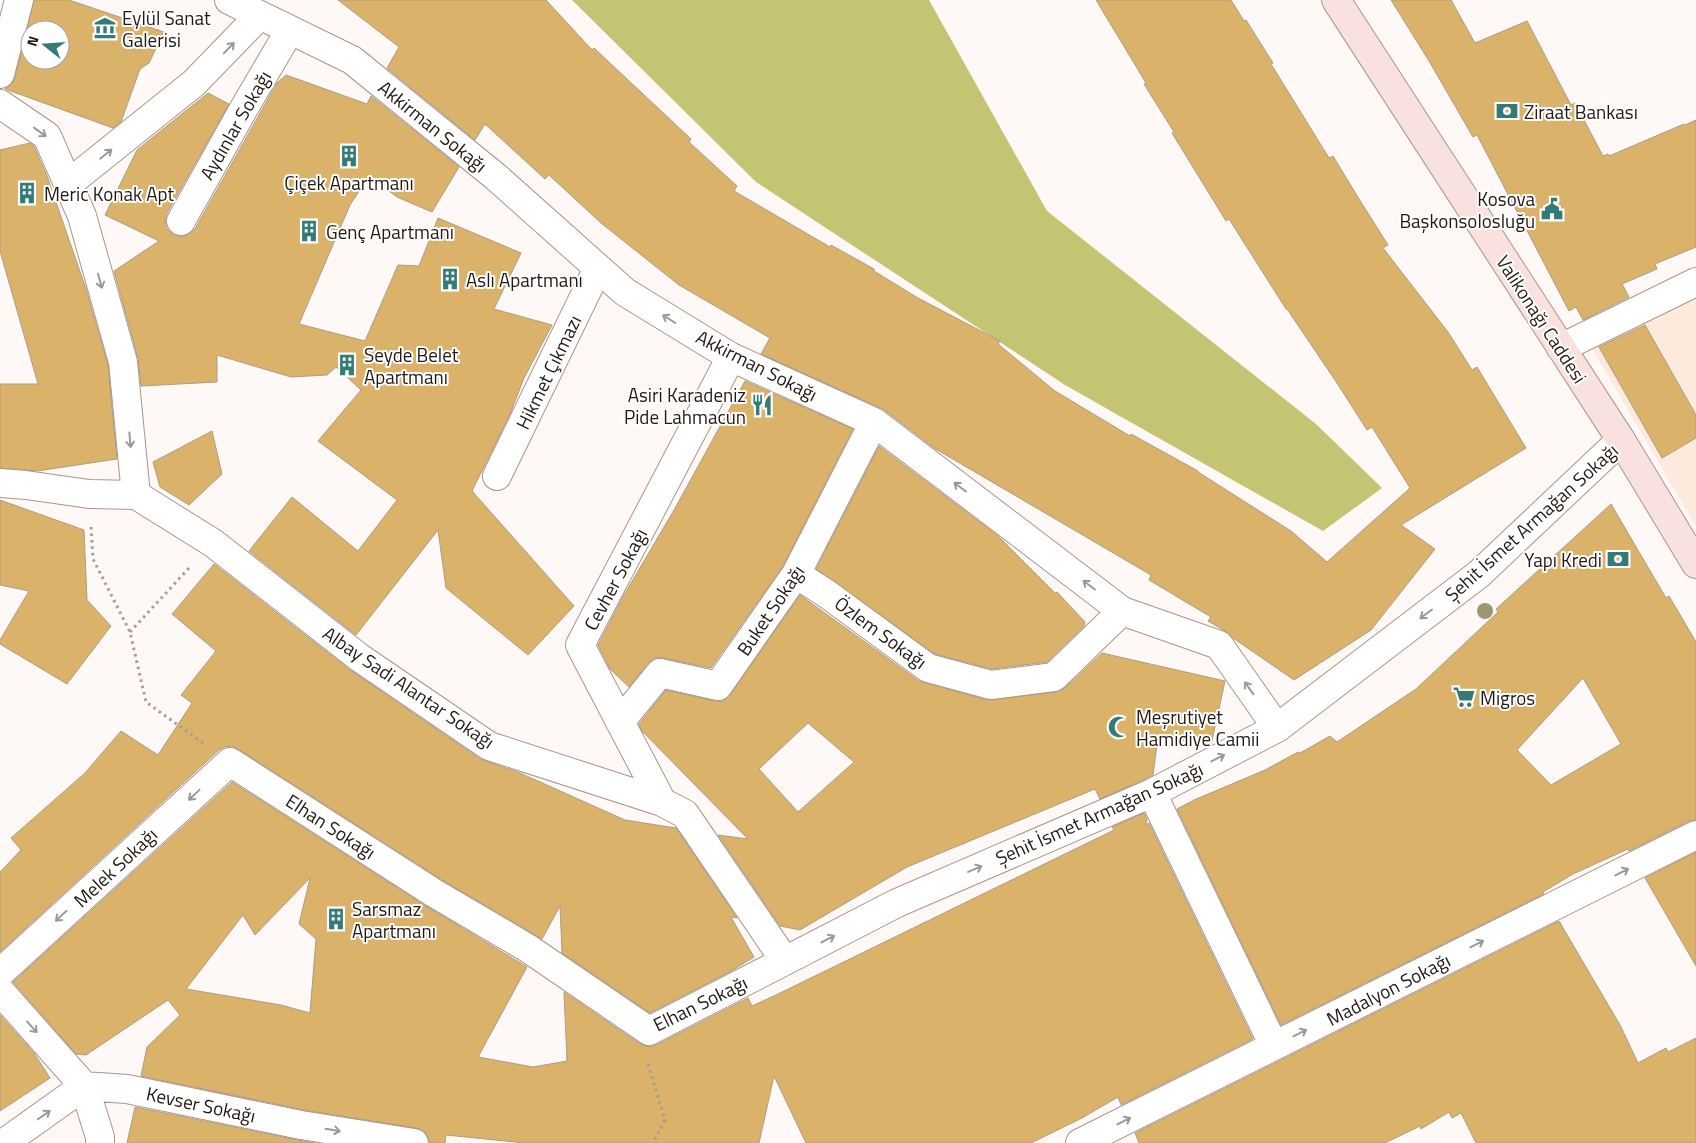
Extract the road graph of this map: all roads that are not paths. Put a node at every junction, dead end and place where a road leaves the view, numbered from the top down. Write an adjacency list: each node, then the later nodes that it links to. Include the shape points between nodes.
1 (19, 0): 6 (street)
2 (229, 0): 4 (street, Akkirman Sokağı)
3 (1336, 0): 12 (street, Valikonağı Caddesi)
4 (260, 15): 5 (street, Akkirman Sokağı); 8 (street, one-way to 4, via 194,83)
5 (290, 30): 9 (street, Aydınlar Sokağı); 10 (street, Akkirman Sokağı, via 352,60 496,177)
6 (0, 74)
7 (0, 104): 8 (street, one-way to 8, via 47,136)
8 (68, 184): 18 (street, one-way to 18, via 82,216 123,362)
9 (181, 221)
10 (598, 268): 13 (street, Akkirman Sokağı, one-way to 10, via 625,292); 16 (street, Hikmet Çıkmazı)
11 (1696, 282): 12 (street)
12 (1561, 348): 15 (street, Valikonağı Caddesi)
13 (731, 357): 14 (street, Akkirman Sokağı); 22 (street, Cevher Sokağı, via 580,645)
14 (874, 422): 20 (street, Buket Sokağı); 21 (street, Akkirman Sokağı, one-way to 14)
15 (1621, 440): 19 (street, Valikonağı Caddesi); 23 (street, Şehit İsmet Armağan Sokağı, one-way to 23, via 1479,574)
16 (497, 476)
17 (0, 484): 18 (street, via 89,494)
18 (136, 495): 26 (street, Albay Sadi Alantar Sokağı, via 212,543 360,658 489,746)
19 (1696, 564)
20 (796, 574): 21 (street, Özlem Sokağı, via 928,668 991,685 1054,677); 22 (street, Buket Sokağı, via 718,686 660,673)
21 (1122, 611): 23 (street, Akkirman Sokağı, one-way to 21, via 1219,644)
22 (620, 722): 26 (street, Cevher Sokağı)
23 (1277, 728): 25 (street, Şehit İsmet Armağan Sokağı, one-way to 23)
24 (230, 762): 28 (street, Elhan Sokağı, via 529,949 649,1031); 29 (street, Melek Sokağı, one-way to 29)
25 (1152, 793): 28 (street, Şehit İsmet Armağan Sokağı, one-way to 25, via 897,903); 31 (street)
26 (662, 802): 28 (street, Albay Sadi Alantar Sokağı, via 685,814)
27 (1696, 835): 31 (street, Madalyon Sokağı, one-way to 27)
28 (785, 961)
29 (0, 973)
30 (0, 990): 32 (street, one-way to 32)
31 (1274, 1046): 37 (street, Madalyon Sokağı, one-way to 31)
32 (84, 1086): 33 (street, Kevser Sokağı, via 127,1089); 34 (street, one-way to 32); 35 (street)
33 (301, 1134): 36 (street, Kevser Sokağı, one-way to 36)
34 (4, 1143)
35 (100, 1143)
36 (414, 1143)
37 (1080, 1143)

